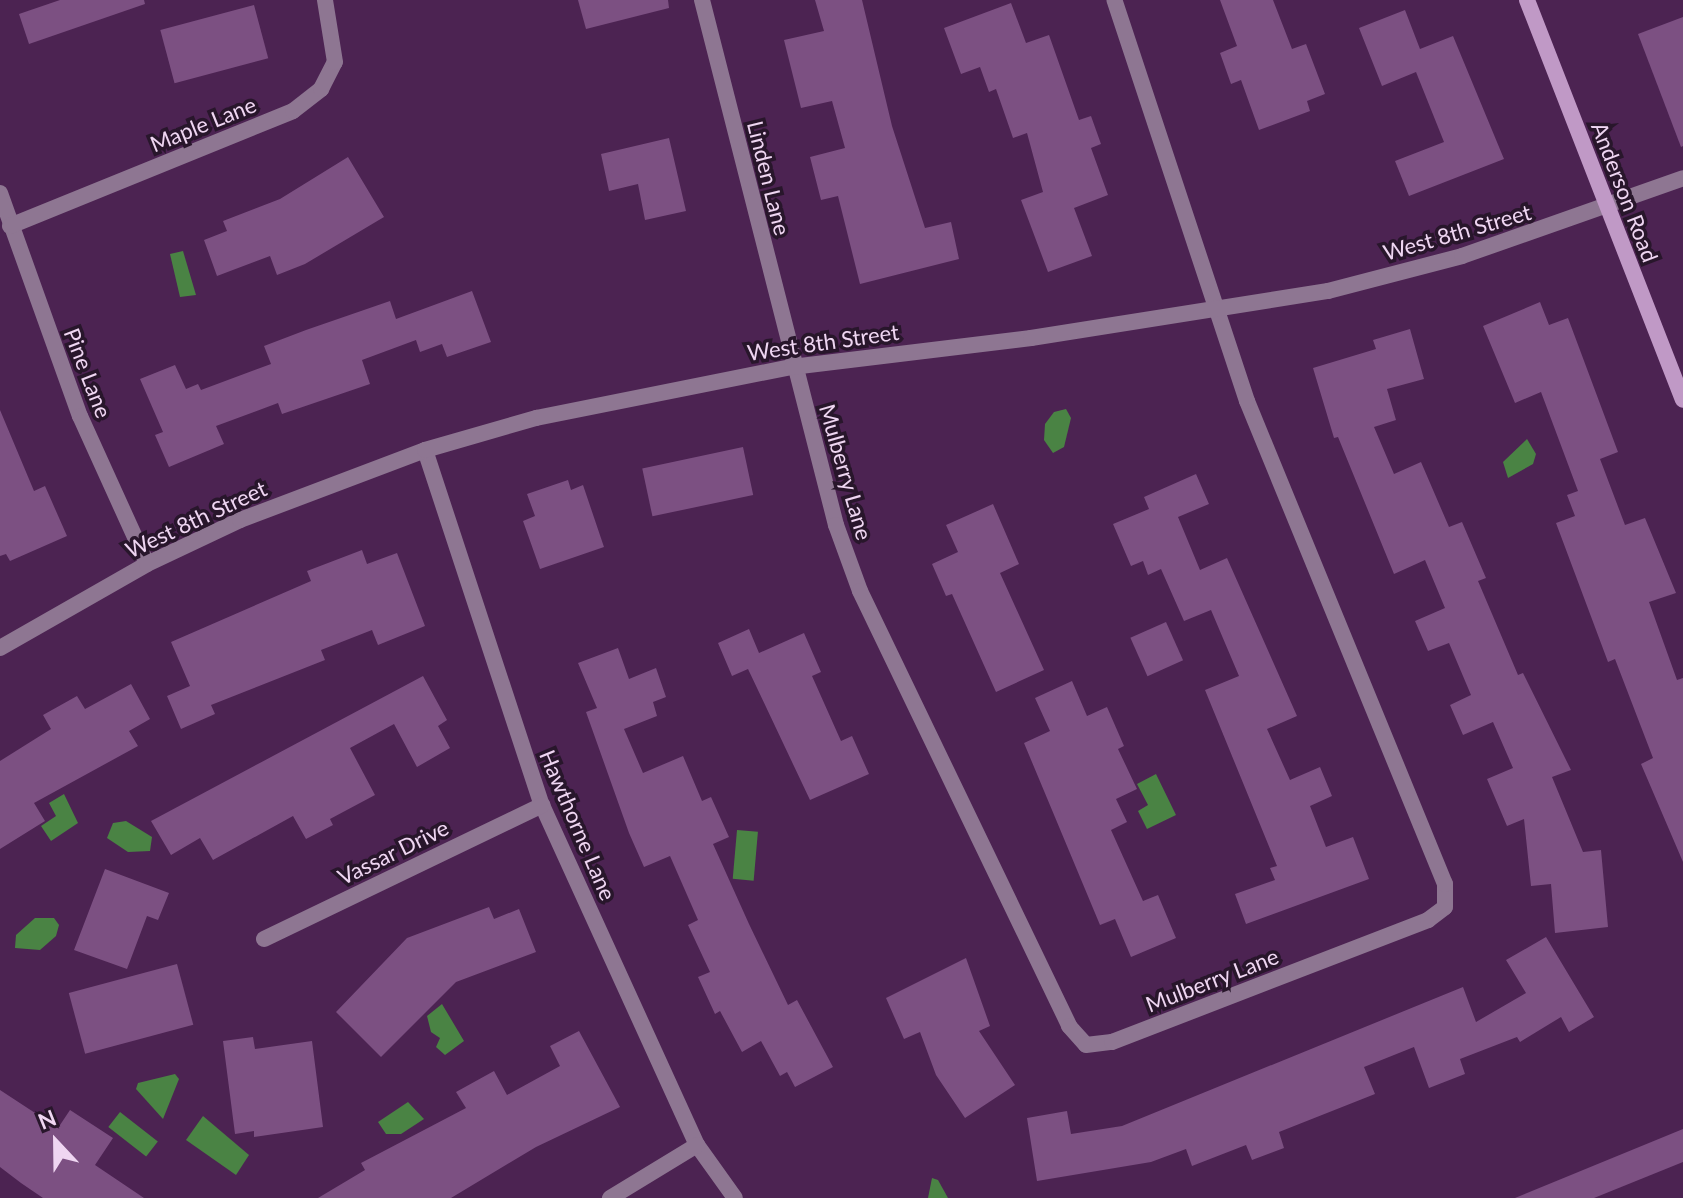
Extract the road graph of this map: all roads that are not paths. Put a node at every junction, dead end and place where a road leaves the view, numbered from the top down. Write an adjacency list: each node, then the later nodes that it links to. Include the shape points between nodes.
1 (325, 0): 8 (street, Maple Lane, via 335,62 321,89 293,111)
2 (702, 0): 10 (street, Linden Lane)
3 (1114, 0): 9 (street)
4 (1527, 0): 7 (main road, Anderson Road)
5 (1683, 178): 7 (street, West 8th Street)
6 (0, 193): 8 (street, Pine Lane)
7 (1608, 208): 9 (street, West 8th Street, via 1433,264); 11 (main road, Anderson Road)
8 (10, 226): 13 (street, Pine Lane, via 80,416)
9 (1215, 312): 10 (street, West 8th Street); 10 (street, Mulberry Lane, via 1445,884 1445,907 1428,920 1112,1042 1086,1045 1069,1026 860,591)
10 (792, 367): 12 (street, West 8th Street, via 664,388)
11 (1683, 400)
12 (425, 450): 13 (street, West 8th Street, via 240,520); 15 (street, Hawthorne Lane)
13 (147, 564): 14 (street, West 8th Street)
14 (0, 648)
15 (542, 805): 16 (street, Vassar Drive); 17 (street, Hawthorne Lane)
16 (264, 939)
17 (697, 1145): 18 (street); 19 (street, Hawthorne Lane)
18 (610, 1198)
19 (735, 1198)

